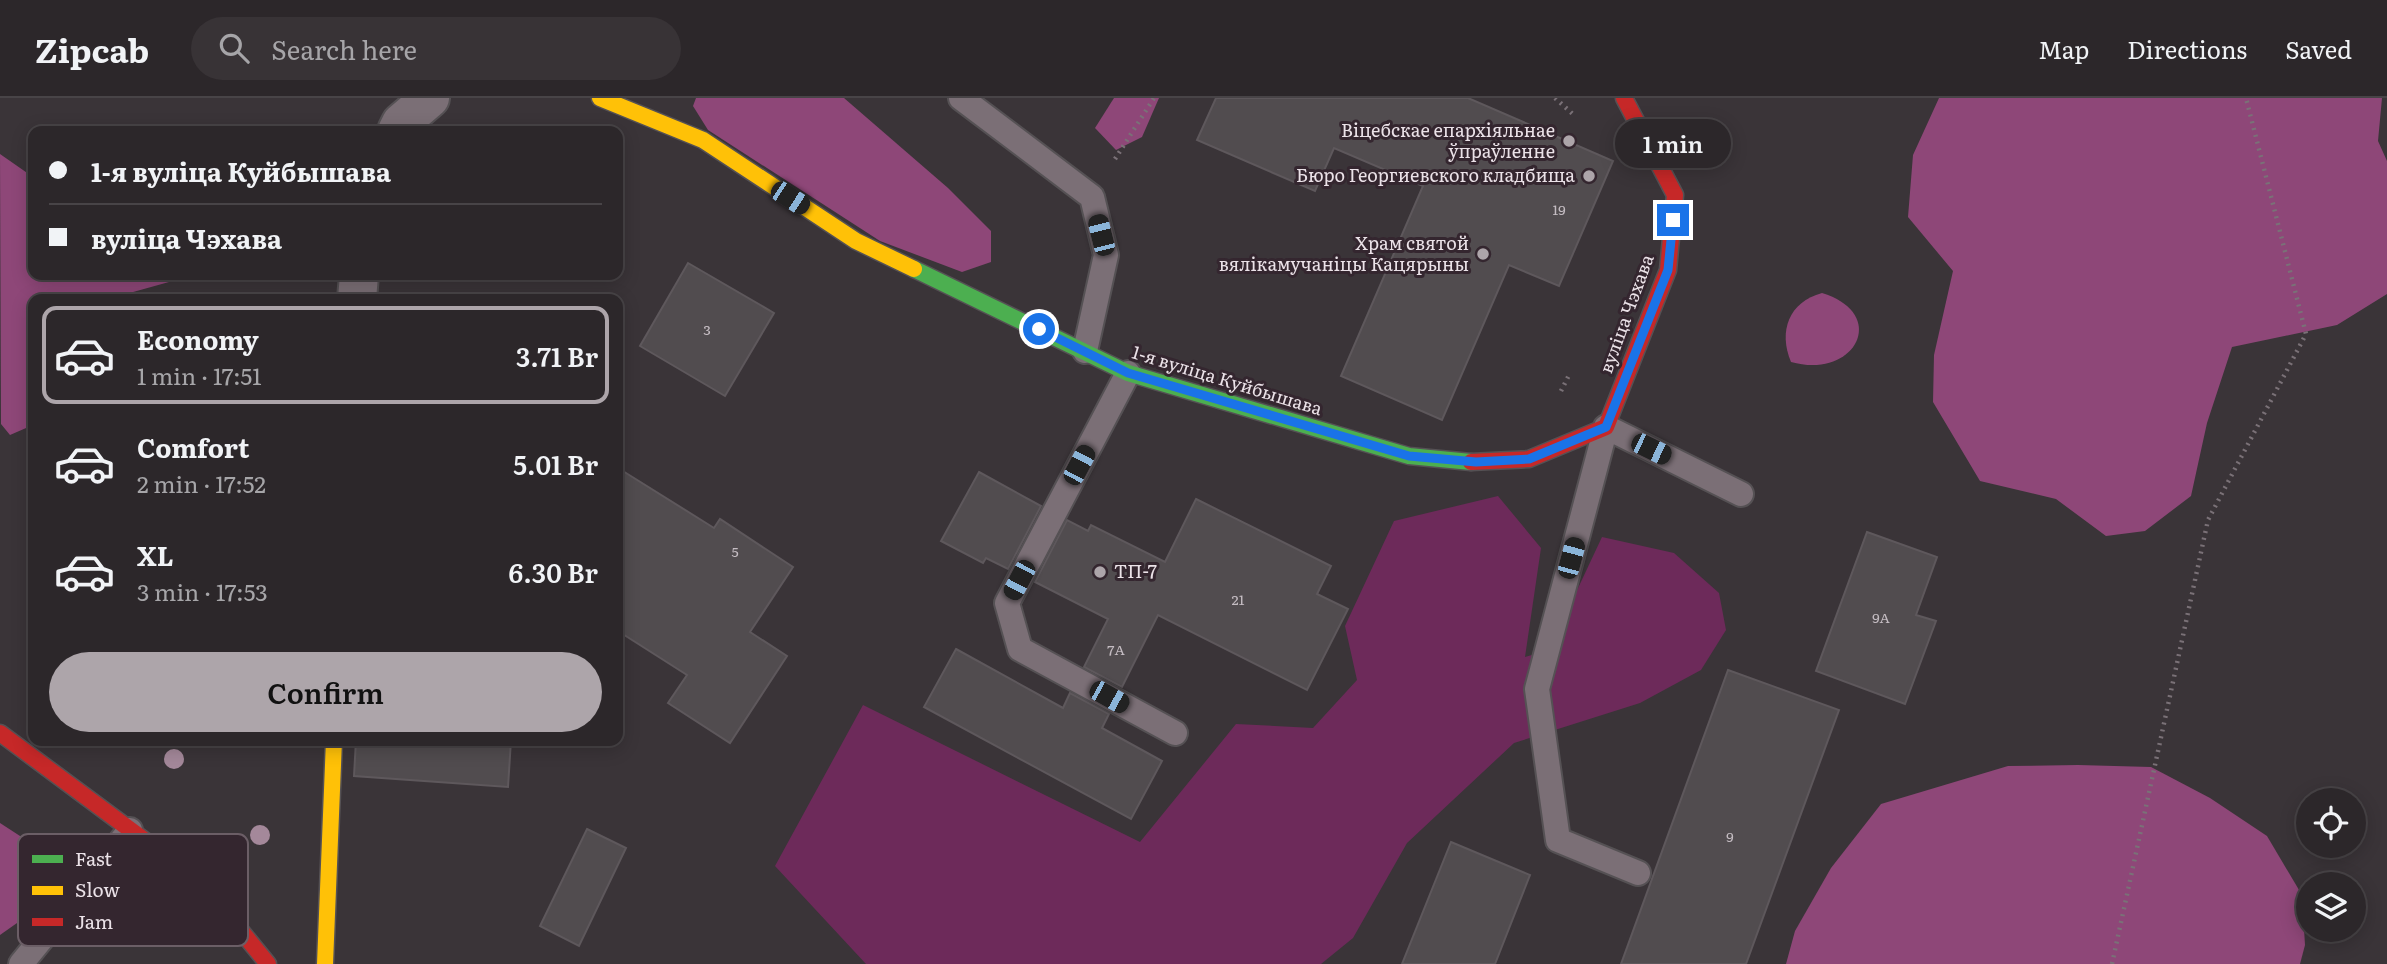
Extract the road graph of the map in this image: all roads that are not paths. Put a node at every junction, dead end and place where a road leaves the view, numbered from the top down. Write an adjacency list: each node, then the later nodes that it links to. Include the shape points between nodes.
1 (430, 98): 5 (street)
2 (600, 98): 6 (street, 1-я вуліца Куйбышава, via 704,140 856,241)
3 (961, 98): 6 (lane, via 1091,197 1107,255)
4 (1624, 98): 8 (street, вуліца Чэхава, via 1675,195 1668,270)
5 (400, 126)
6 (1085, 351): 7 (street, 1-я вуліца Куйбышава)
7 (1128, 373): 8 (street, 1-я вуліца Куйбышава, via 1409,456 1476,462 1529,459); 11 (lane, via 1007,603 1020,649)
8 (1606, 427): 9 (lane); 16 (lane, via 1537,690 1558,840)
9 (1741, 494)
10 (0, 733): 13 (street)
11 (1175, 733)
12 (334, 746): 21 (street)
13 (130, 830): 14 (lane); 15 (street)
14 (127, 834)
15 (135, 834)
16 (1638, 873)
17 (248, 939): 20 (street)
18 (36, 946): 19 (lane)
19 (21, 964)
20 (268, 964)
21 (325, 964)

